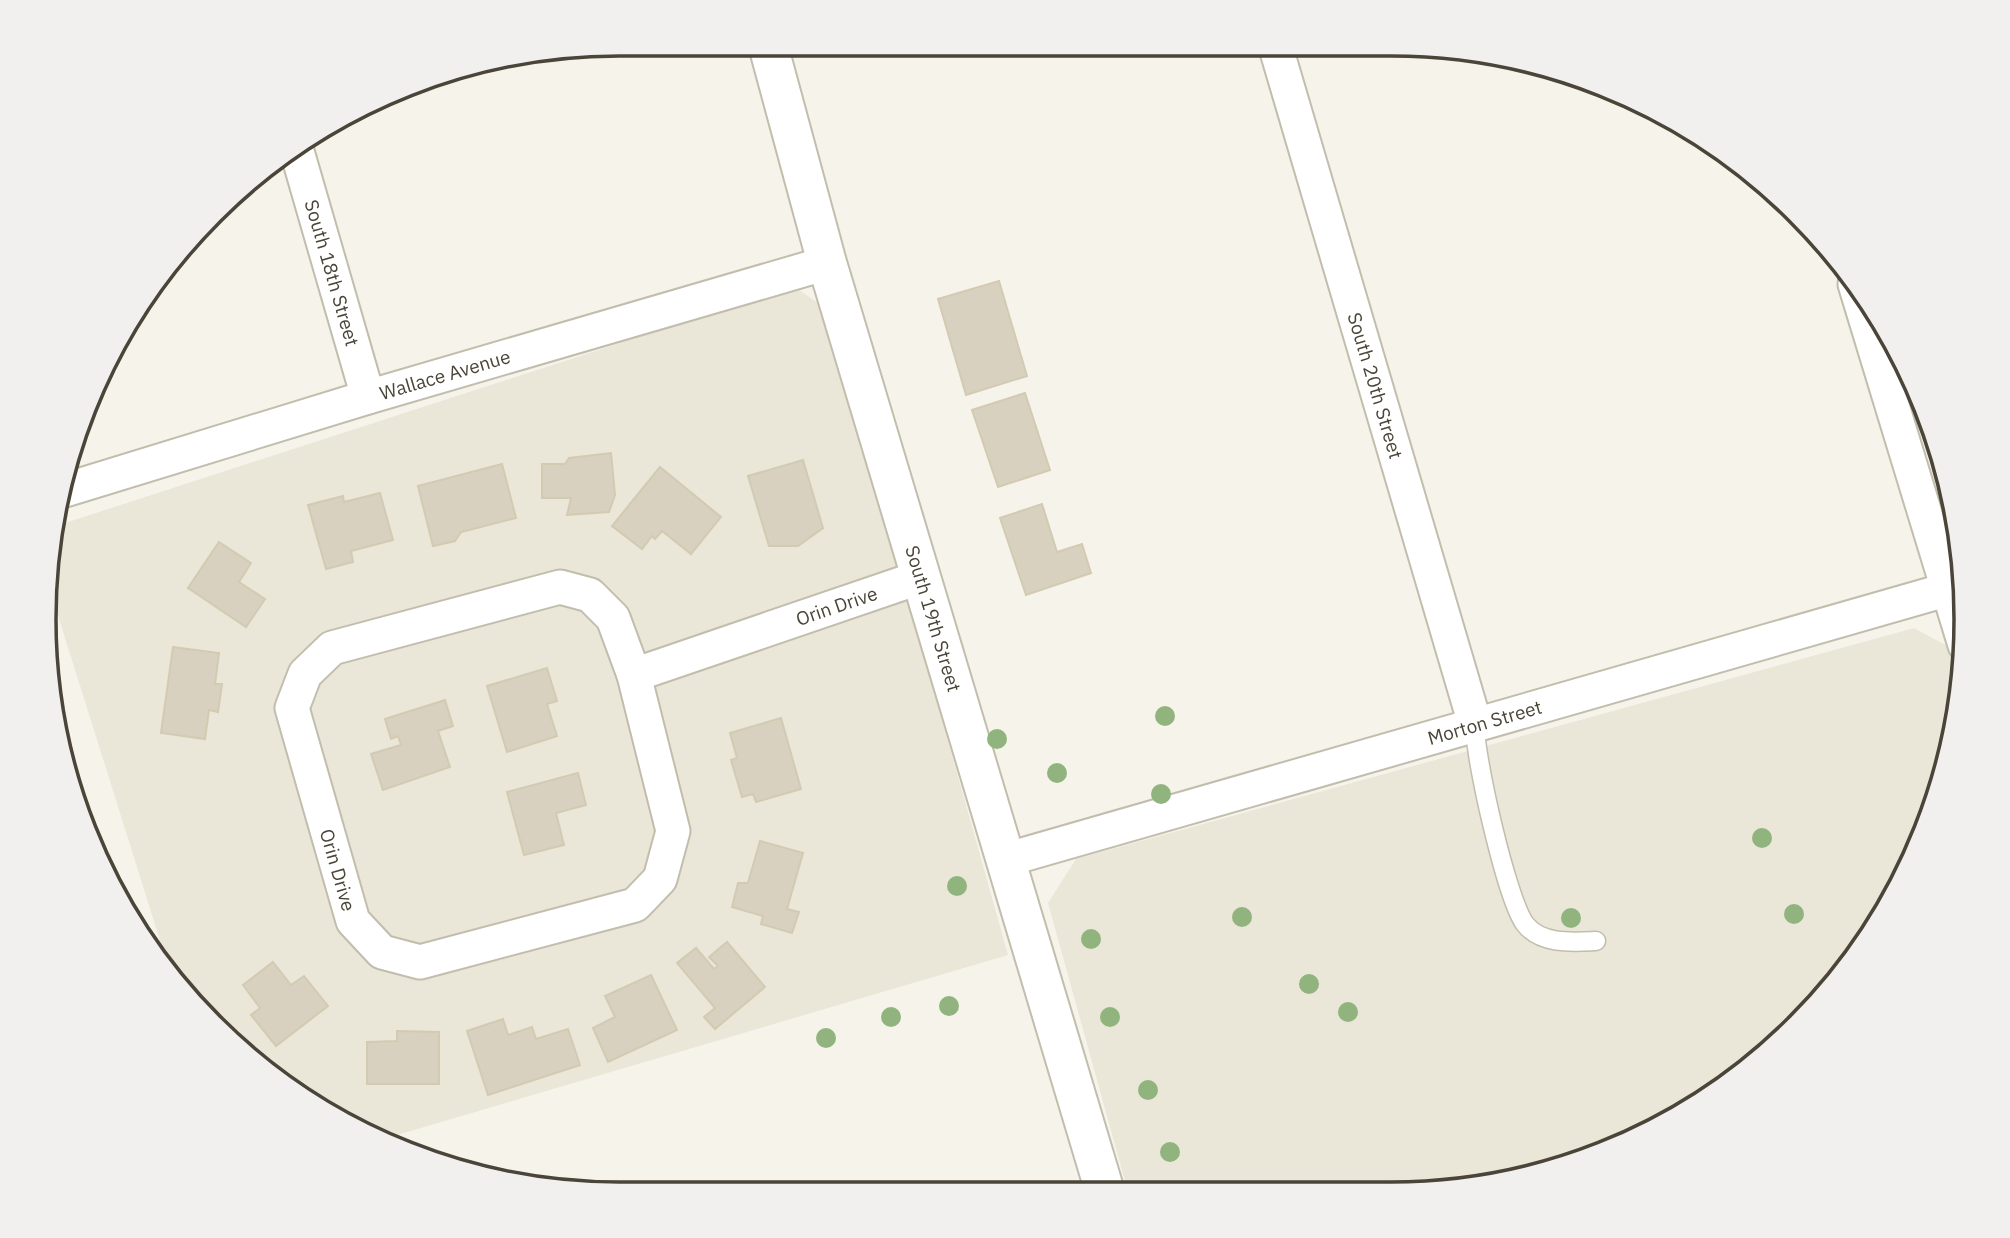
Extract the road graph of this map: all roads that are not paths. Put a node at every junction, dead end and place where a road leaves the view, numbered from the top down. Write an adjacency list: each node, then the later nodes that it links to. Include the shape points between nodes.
1 (771, 56): 4 (street, South 19th Street)
2 (1278, 56): 12 (street, South 20th Street)
3 (298, 156): 6 (street, South 18th Street)
4 (827, 263): 6 (street, Wallace Avenue); 8 (street, South 19th Street)
5 (1868, 320): 9 (street)
6 (368, 397): 7 (street, Wallace Avenue)
7 (72, 488)
8 (921, 577): 11 (street, Orin Drive); 13 (street, South 19th Street)
9 (1953, 580)
10 (1953, 588): 12 (street, Morton Street)
11 (634, 675): 11 (street, Orin Drive, via 673,831 660,879 635,905 420,962 382,952 353,921 292,708 305,674 332,648 560,587 590,595 613,618)
12 (1475, 724): 13 (street, Morton Street); 14 (lane, via 1493,823 1525,924 1540,936 1564,942)
13 (1005, 860): 15 (street, South 19th Street)
14 (1596, 941)
15 (1102, 1182)

